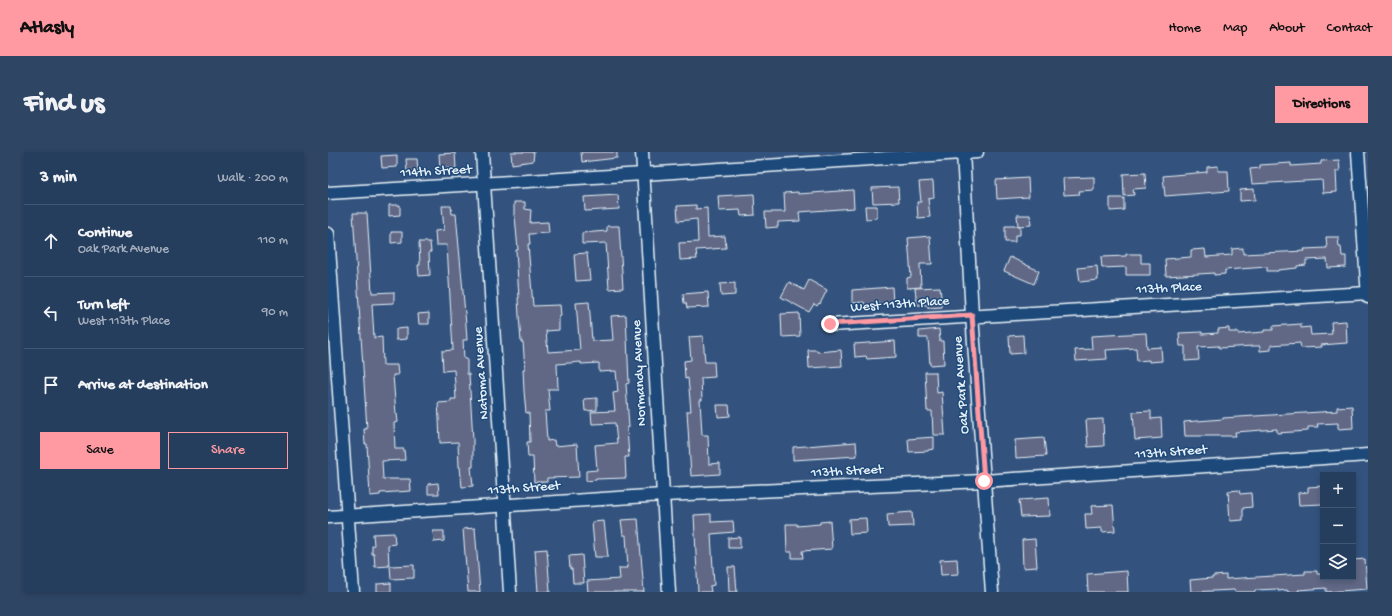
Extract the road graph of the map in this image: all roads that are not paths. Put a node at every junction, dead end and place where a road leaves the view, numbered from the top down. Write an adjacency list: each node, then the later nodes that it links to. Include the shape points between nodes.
1 (482, 152): 7 (street, Natoma Avenue)
2 (642, 152): 6 (street, Normandy Avenue)
3 (963, 152): 4 (street, 114th Street); 6 (street, 114th Street); 12 (street, Oak Park Avenue)
4 (976, 152)
5 (1358, 152): 10 (street)
6 (644, 174): 7 (street, 114th Street); 16 (street, Normandy Avenue)
7 (484, 184): 8 (street, 114th Street); 17 (street, Natoma Avenue)
8 (328, 193)
9 (328, 234): 18 (street)
10 (1368, 293): 11 (street); 12 (street, 113th Place)
11 (1368, 297)
12 (972, 315): 13 (street, West 113th Place); 15 (street, Oak Park Avenue)
13 (830, 324)
14 (1368, 456): 15 (street, 113th Street)
15 (984, 481): 16 (street, 113th Street); 23 (street, Oak Park Avenue)
16 (663, 495): 17 (street, 113th Street); 22 (street, Normandy Avenue)
17 (505, 505): 18 (street, 113th Street); 21 (street, Natoma Avenue)
18 (348, 516): 19 (street, 113th Street); 20 (street)
19 (328, 517)
20 (353, 592)
21 (510, 592)
22 (669, 592)
23 (992, 592)

